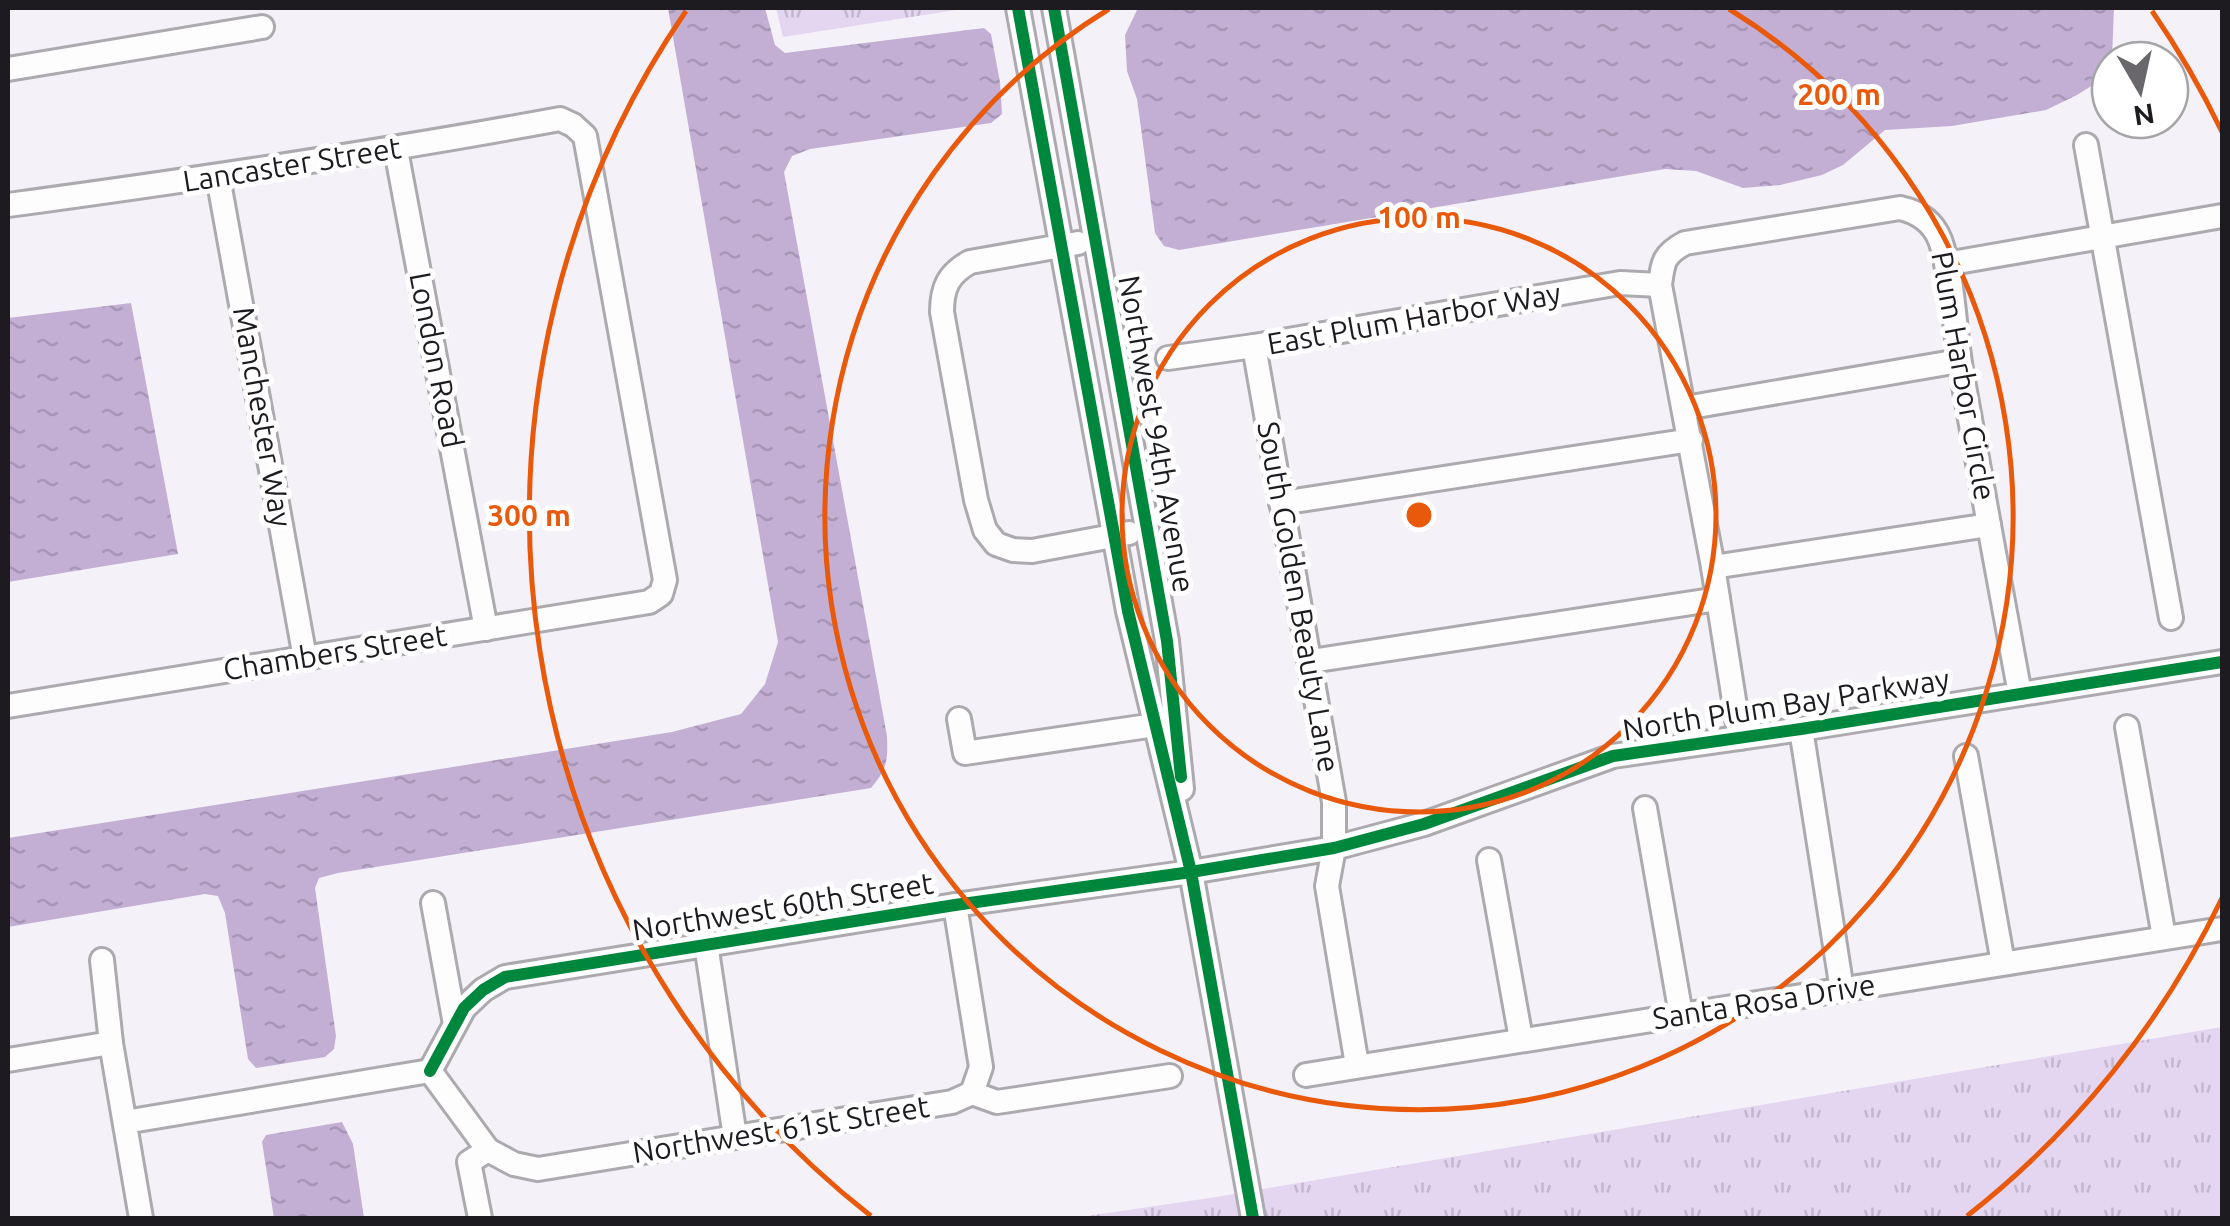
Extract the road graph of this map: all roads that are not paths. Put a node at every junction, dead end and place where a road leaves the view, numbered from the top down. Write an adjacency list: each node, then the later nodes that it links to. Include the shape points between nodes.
1 (1018, 8): 12 (street, Northwest 94th Avenue)
2 (1054, 8): 11 (street, Northwest 94th Avenue)
3 (262, 26): 4 (street)
4 (8, 69)
5 (2086, 145): 10 (street)
6 (396, 150): 7 (street, Lancaster Street); 25 (street, Lancaster Street, via 560,119 585,136 665,580); 28 (street, London Road)
7 (218, 177): 8 (street, Lancaster Street); 29 (street, Manchester Way)
8 (8, 204)
9 (2222, 216): 10 (street)
10 (2104, 237): 13 (street); 27 (street)
11 (1096, 239): 12 (street); 22 (street, Northwest 94th Avenue)
12 (1063, 246): 23 (street, Northwest 94th Avenue); 23 (street, via 970,262 946,283 942,312 985,530 996,544 1032,551)
13 (1946, 264): 14 (street, Plum Harbor Circle, via 1928,222 1900,208 1685,244 1663,263); 17 (street, Plum Harbor Circle)
14 (1660, 285): 15 (street, East Plum Harbor Way, via 1620,283); 18 (street)
15 (1254, 346): 16 (street, East Plum Harbor Way); 20 (street, South Golden Beauty Lane)
16 (1168, 358)
17 (1959, 361): 18 (street); 21 (street, Plum Harbor Circle)
18 (1685, 408): 19 (street)
19 (1691, 440): 20 (street); 24 (street)
20 (1281, 504): 30 (street, South Golden Beauty Lane)
21 (1988, 525): 24 (street); 32 (street, Plum Harbor Circle)
22 (1147, 529): 23 (street); 43 (street, Northwest 94th Avenue, via 1167,641)
23 (1114, 535): 35 (street, Northwest 94th Avenue)
24 (1713, 566): 26 (street)
25 (660, 594): 28 (street, Chambers Street, via 649,602)
26 (1718, 600): 30 (street); 38 (street)
27 (2171, 618)
28 (486, 630): 29 (street, Chambers Street)
29 (305, 658): 33 (street, Chambers Street)
30 (1311, 660): 41 (street, South Golden Beauty Lane, via 1334,802)
31 (2222, 662): 32 (street, North Plum Bay Parkway)
32 (2020, 694): 37 (street, North Plum Bay Parkway)
33 (8, 706)
34 (960, 719): 35 (street, via 965,753)
35 (1155, 725): 43 (street, Northwest 94th Avenue)
36 (2127, 727): 47 (street)
37 (1801, 729): 38 (street, North Plum Bay Parkway); 51 (street)
38 (1740, 738): 41 (street, North Plum Bay Parkway, via 1613,756 1424,824)
39 (1966, 756): 50 (street)
40 (1645, 808): 52 (street)
41 (1334, 848): 43 (street, North Plum Bay Parkway); 57 (street, South Golden Beauty Lane, via 1327,886)
42 (1489, 860): 54 (street)
43 (1191, 872): 45 (street, Northwest 60th Street); 67 (street, Northwest 94th Avenue)
44 (434, 903): 53 (street)
45 (955, 905): 48 (street, Northwest 60th Street); 61 (street, via 980,1067)
46 (2222, 929): 47 (street, Santa Rosa Drive)
47 (2164, 938): 50 (street, Santa Rosa Drive)
48 (706, 944): 53 (street, Northwest 60th Street, via 505,977 483,990); 63 (street)
49 (102, 960): 55 (street)
50 (2003, 963): 51 (street, Santa Rosa Drive)
51 (1842, 990): 52 (street, Santa Rosa Drive)
52 (1681, 1016): 54 (street, Santa Rosa Drive)
53 (455, 1024): 58 (street, Northwest 60th Street)
54 (1521, 1039): 57 (street, Santa Rosa Drive)
55 (112, 1043): 56 (street); 62 (street)
56 (8, 1060)
57 (1357, 1065): 59 (street, Santa Rosa Drive)
58 (430, 1071): 62 (street); 64 (street)
59 (1306, 1075)
60 (1170, 1076): 61 (street, Northwest 61st Street, via 997,1102)
61 (972, 1092): 63 (street, Northwest 61st Street, via 952,1102)
62 (126, 1122): 65 (street)
63 (736, 1137): 64 (street, Northwest 61st Street, via 538,1169)
64 (488, 1150): 66 (street, via 470,1162)
65 (141, 1218)
66 (480, 1218)
67 (1253, 1218)

